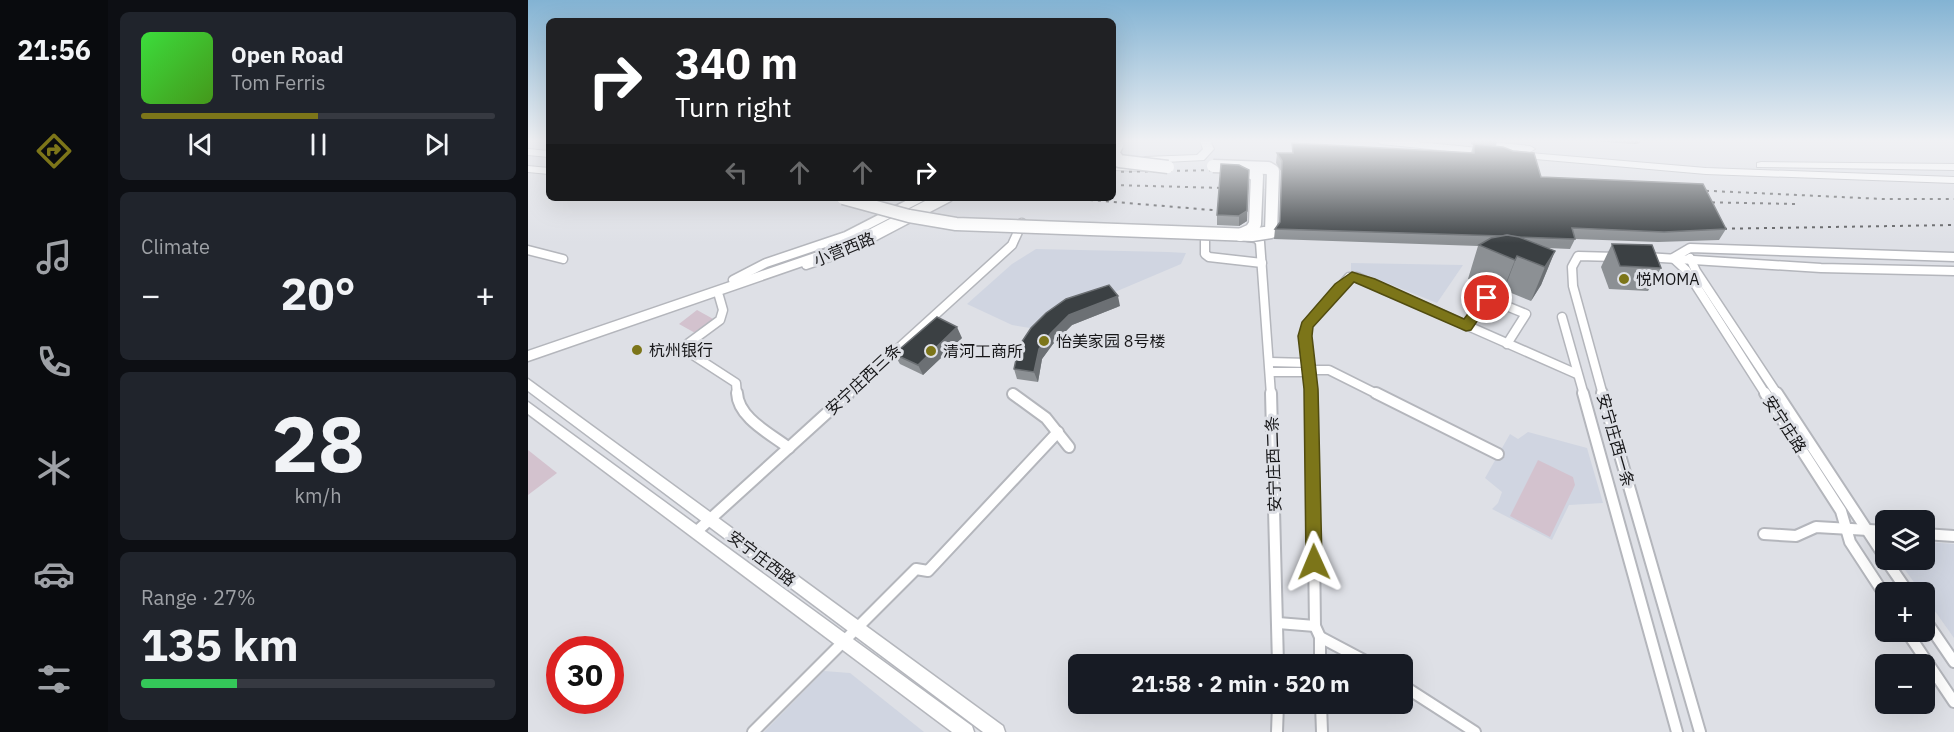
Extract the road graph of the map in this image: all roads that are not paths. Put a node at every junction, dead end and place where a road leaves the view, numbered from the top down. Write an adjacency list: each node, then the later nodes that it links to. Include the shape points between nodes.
1 (1256, 175): 10 (highway, bridge, via 1255,224)
2 (1274, 175): 10 (highway, bridge, via 1273,230 1269,234)
3 (1821, 175): 4 (highway)
4 (1954, 180)
5 (854, 201): 10 (highway, bridge, via 956,224)
6 (914, 201): 21 (street, 小营西路, via 846,236 766,263)
7 (924, 201): 21 (main road, 小营西路, via 843,242)
8 (933, 201): 21 (main road, 小营西路, via 844,247)
9 (942, 201): 21 (street, 小营西路, via 847,251)
10 (1246, 235)
11 (1205, 236): 19 (street, via 1205,254 1209,257); 19 (street, 安宁庄西二条, via 1256,238); 36 (street, 安宁庄西三条, via 1191,227 1023,221 1012,245)
12 (528, 250): 18 (street)
13 (1626, 257): 69 (street, 安宁庄西一条, via 1578,256 1571,270 1573,285)
14 (1638, 257): 16 (street)
15 (1954, 257): 16 (street, via 1690,248)
16 (1673, 258): 17 (street); 39 (street, 安宁庄路, via 1686,270 1841,511)
17 (1690, 258): 20 (street, via 1821,268); 40 (street, 安宁庄路)
18 (562, 259)
19 (1262, 263): 28 (street, 安宁庄西二条)
20 (1954, 271)
21 (734, 283): 26 (main road, 小营西路); 27 (main road, 小营西路)
22 (719, 296): 36 (street, via 723,310 720,320 682,348 736,383 737,403 750,419)
23 (1562, 317): 30 (street)
24 (1466, 326): 25 (street); 25 (street, via 1487,298 1527,314); 29 (street, via 1352,277 1307,326)
25 (1507, 344): 30 (street)
26 (528, 348)
27 (528, 356)
28 (1270, 367): 29 (street); 48 (street, 安宁庄西二条)
29 (1309, 368): 37 (street, via 1329,370); 50 (street)
30 (1577, 374): 68 (street)
31 (528, 384): 38 (main road, 安宁庄西路)
32 (1013, 394): 34 (street)
33 (528, 407): 42 (main road, 安宁庄西路)
34 (1058, 432): 35 (street); 49 (street, via 928,572 916,569)
35 (1069, 447)
36 (789, 448): 38 (street, 安宁庄西三条)
37 (1498, 454)
38 (711, 520): 42 (street, 安宁庄西三条); 49 (main road, 安宁庄西路)
39 (1846, 528): 40 (street); 43 (street, via 1816,527 1796,536); 47 (street, 安宁庄路, via 1850,542)
40 (1866, 529): 41 (street); 46 (street, 安宁庄路)
41 (1875, 530)
42 (696, 532): 52 (main road, 安宁庄西路)
43 (1764, 534)
44 (1935, 535): 45 (street)
45 (1954, 536)
46 (1875, 542)
47 (1876, 582)
48 (1278, 623): 50 (street); 54 (street, 安宁庄西二条)
49 (856, 628): 52 (street); 64 (main road, 安宁庄西路)
50 (1318, 632): 55 (street); 56 (street)
51 (1935, 634): 57 (street)
52 (843, 642): 62 (street); 63 (main road, 安宁庄西路)
53 (1914, 642): 59 (street)
54 (1278, 654)
55 (1319, 654)
56 (1354, 654)
57 (1954, 662)
58 (1413, 692): 67 (street)
59 (1954, 702)
60 (1278, 714): 65 (street)
61 (1321, 714): 66 (street)
62 (753, 732)
63 (966, 732)
64 (997, 732)
65 (1277, 732)
66 (1322, 732)
67 (1475, 732)
68 (1677, 732)
69 (1700, 732)

